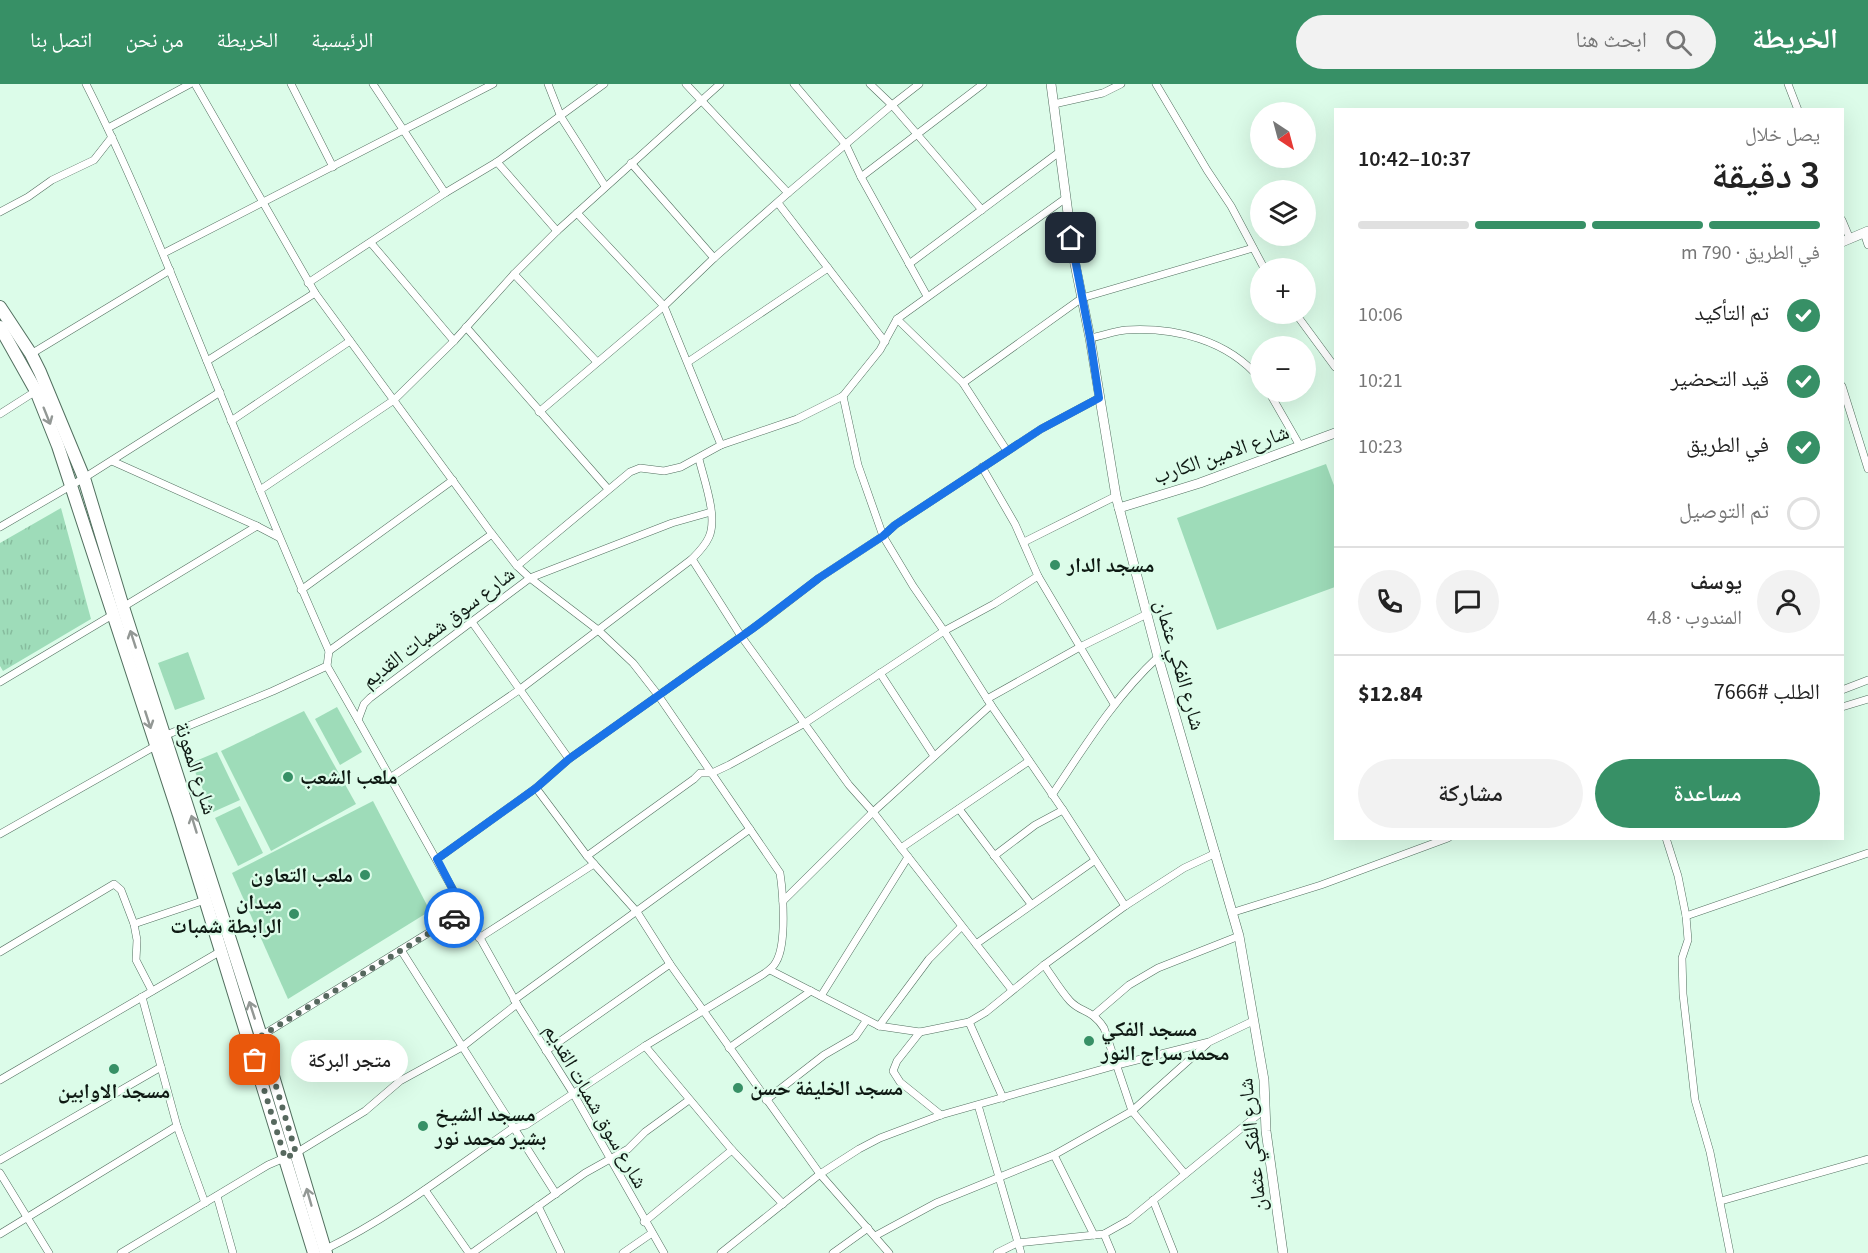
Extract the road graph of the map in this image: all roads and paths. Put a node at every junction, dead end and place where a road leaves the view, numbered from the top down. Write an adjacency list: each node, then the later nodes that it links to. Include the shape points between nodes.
1 (86, 84): 23 (street)
2 (192, 84): 23 (street); 37 (street, شارع سوق شمبات القديم)
3 (291, 84): 31 (street)
4 (373, 84): 24 (street)
5 (493, 84): 24 (street)
6 (548, 84): 22 (street)
7 (604, 84): 22 (street)
8 (686, 84): 18 (street)
9 (720, 84): 18 (street)
10 (794, 84): 27 (street)
11 (870, 84): 20 (street)
12 (919, 84): 20 (street)
13 (983, 84): 25 (street)
14 (1051, 84): 19 (street, شارع الفكي عثمان)
15 (1121, 84): 19 (street, via 1103,93)
16 (1156, 84): 47 (street, via 1232,206)
17 (1788, 84): 21 (street)
18 (702, 101): 30 (street); 35 (street)
19 (1054, 104): 28 (street, شارع الفكي عثمان)
20 (892, 105): 25 (street); 27 (street)
21 (1797, 108)
22 (561, 117): 29 (street); 33 (street)
23 (108, 128): 26 (street)
24 (403, 131): 31 (street); 34 (street)
25 (917, 135): 32 (street); 39 (street)
26 (112, 137): 40 (street, via 94,160); 48 (street)
27 (846, 145): 32 (street); 35 (street)
28 (1058, 153): 36 (street, شارع الفكي عثمان); 39 (street)
29 (497, 162): 34 (street); 42 (street)
30 (631, 163): 33 (street); 49 (street)
31 (333, 167): 37 (street)
32 (861, 177): 51 (street)
33 (605, 186): 41 (street)
34 (445, 193): 45 (street)
35 (788, 193): 38 (street)
36 (1065, 198): 57 (street); 58 (street, شارع الفكي عثمان)
37 (264, 203): 48 (street); 55 (street, شارع سوق شمبات القديم)
38 (778, 203): 49 (street); 52 (street)
39 (982, 210): 51 (street)
40 (0, 212)
41 (577, 213): 42 (street); 59 (street)
42 (557, 231): 54 (street)
43 (1866, 232): 44 (street); 46 (street)
44 (1846, 241)
45 (371, 243): 55 (street); 67 (street)
46 (1868, 245)
47 (1253, 248): 50 (street); 58 (street)
48 (164, 253): 53 (street)
49 (714, 258): 59 (street)
50 (1258, 258)
51 (909, 264): 57 (street)
52 (828, 268): 68 (street); 72 (street)
53 (170, 270): 69 (street); 70 (street)
54 (514, 273): 64 (street); 71 (street)
55 (308, 284): 56 (street, شارع سوق شمبات القديم)
56 (315, 294): 66 (street, شارع سوق شمبات القديم); 70 (street)
57 (927, 296): 61 (street)
58 (1082, 298): 65 (street, شارع الفكي عثمان); 75 (street)
59 (664, 306): 71 (street); 72 (street)
60 (0, 307): 69 (highway, شارع المعونة)
61 (897, 319): 68 (street); 75 (street)
62 (1303, 324): 73 (street)
63 (0, 327): 76 (highway, شارع المعونة)
64 (466, 327): 67 (street); 83 (street)
65 (1090, 338): 74 (street, via 1131,330 1199,338 1222,347); 80 (street, شارع الفكي عثمان)
66 (350, 341): 81 (street, شارع سوق شمبات القديم); 85 (street)
67 (454, 341): 81 (street)
68 (885, 342): 79 (street)
69 (31, 354): 94 (highway, شارع المعونة)
70 (207, 361): 77 (street)
71 (597, 362): 83 (street)
72 (688, 362): 87 (street)
73 (1334, 367)
74 (1250, 369)
75 (963, 383): 89 (street)
76 (36, 391): 84 (street); 96 (highway, شارع المعونة, one-way to 96)
77 (220, 392): 85 (street); 91 (street)
78 (1844, 392): 93 (street)
79 (843, 396): 87 (street, via 797,419); 105 (street, via 858,465)
80 (1099, 398): 89 (street); 99 (street, شارع الفكي عثمان)
81 (394, 400): 95 (street, شارع سوق شمبات القديم); 98 (street)
82 (1275, 402): 88 (street)
83 (539, 412): 97 (street)
84 (0, 414)
85 (231, 421): 98 (street)
86 (1334, 433): 88 (street, شارع الامين الكارب)
87 (722, 445): 90 (street)
88 (1300, 446): 100 (street, شارع الامين الكارب)
89 (1007, 451): 92 (street)
90 (699, 459): 97 (street, via 664,471 637,469); 101 (street)
91 (112, 461): 94 (street); 102 (street)
92 (982, 466): 105 (street); 107 (street)
93 (1868, 469)
94 (84, 478): 96 (street); 113 (highway, شارع المعونة)
95 (453, 480): 104 (street, شارع سوق شمبات القديم); 112 (street)
96 (71, 486): 103 (street); 113 (highway, شارع المعونة)
97 (608, 489): 109 (street)
98 (260, 490): 106 (street)
99 (1116, 496): 100 (street, شارع الفكي عثمان); 107 (street)
100 (1119, 508): 114 (street, شارع الفكي عثمان)
101 (711, 513): 108 (street, via 710,535); 111 (street, via 672,523)
102 (258, 526): 106 (street); 113 (street)
103 (0, 527)
104 (492, 534): 109 (street, شارع سوق شمبات القديم); 120 (street)
105 (883, 536): 117 (street); 118 (street)
106 (278, 537): 112 (street)
107 (1024, 542): 110 (street)
108 (692, 559): 116 (street); 118 (street)
109 (517, 566): 111 (street, شارع سوق شمبات القديم)
110 (1038, 576): 117 (street); 119 (street)
111 (530, 578): 115 (street, شارع سوق شمبات القديم); 116 (street)
112 (301, 590): 120 (street)
113 (118, 611): 125 (street); 135 (highway, شارع المعونة, one-way to 113); 136 (highway, شارع المعونة, one-way to 136)
114 (1147, 614): 119 (street); 121 (street, شارع الفكي عثمان)
115 (472, 622): 127 (street); 133 (street, شارع سوق شمبات القديم, via 370,698)
116 (598, 630): 127 (street); 128 (street, via 633,663)
117 (944, 631): 123 (street); 130 (street)
118 (741, 636): 128 (street); 134 (street)
119 (1080, 647): 130 (street); 131 (street)
120 (329, 651): 122 (street)
121 (1158, 657): 131 (street); 152 (street, شارع الفكي عثمان)
122 (327, 666): 133 (street); 135 (street)
123 (880, 673): 134 (street); 137 (street)
124 (1868, 680): 126 (street)
125 (0, 681)
126 (1844, 687)
127 (519, 690): 138 (street); 141 (street)
128 (658, 695): 138 (street); 140 (street)
129 (1868, 699): 132 (street)
130 (989, 702): 137 (street); 139 (street)
131 (1114, 704): 143 (street)
132 (1844, 706)
133 (358, 720): 141 (street, شارع سوق شمبات القديم)
134 (805, 723): 140 (street); 146 (street)
135 (165, 735): 136 (street); 192 (highway, شارع المعونة, one-way to 135)
136 (156, 746): 148 (street); 160 (highway, شارع المعونة)
137 (934, 756): 146 (street)
138 (569, 759): 142 (street)
139 (1029, 761): 143 (street); 144 (street)
140 (712, 773): 147 (street); 154 (street, via 700,773)
141 (390, 778): 157 (street, شارع سوق شمبات القديم)
142 (536, 788): 154 (street); 157 (street)
143 (1052, 795): 145 (street)
144 (959, 809): 151 (street); 155 (street)
145 (1063, 810): 155 (street, via 1035,825); 158 (street)
146 (873, 812): 151 (street); 161 (street)
147 (750, 830): 161 (street, via 780,873); 165 (street)
148 (0, 834)
149 (1443, 840): 166 (street)
150 (1667, 840): 167 (street)
151 (901, 848): 156 (street)
152 (1216, 853): 163 (street, via 1184,868); 166 (street, شارع الفكي عثمان)
153 (1868, 853): 167 (street)
154 (587, 856): 159 (street)
155 (994, 856): 162 (street)
156 (908, 857): 169 (street); 182 (street)
157 (437, 859): 164 (street, شارع سوق شمبات القديم)
158 (1094, 861): 162 (street); 163 (street)
159 (594, 864): 165 (street); 171 (street)
160 (205, 900): 168 (street); 174 (highway, شارع المعونة)
161 (783, 901): 178 (street, via 779,955)
162 (1031, 904): 172 (street)
163 (1125, 906): 177 (street)
164 (464, 911): 171 (street, شارع سوق شمبات القديم); 173 (street)
165 (637, 912): 176 (street); 184 (street)
166 (1234, 912): 170 (street, شارع الفكي عثمان)
167 (1686, 916): 225 (street, via 1688,940 1682,958 1687,1043 1695,1100)
168 (134, 924): 175 (street, via 121,890 114,884); 181 (street, via 135,960)
169 (961, 927): 172 (street); 190 (street, via 929,959)
170 (1239, 936): 186 (street, via 1158,968 1129,985); 187 (street, شارع الفكي عثمان)
171 (479, 938): 184 (street, شارع سوق شمبات القديم)
172 (976, 944): 179 (street)
173 (401, 950): 192 (street); 195 (street)
174 (221, 951): 181 (street); 213 (highway, شارع المعونة)
175 (0, 952)
176 (670, 964): 185 (street); 197 (street)
177 (1044, 964): 179 (street); 186 (street, via 1071,1003)
178 (770, 970): 180 (street); 185 (street)
179 (1012, 990): 189 (street)
180 (811, 991): 182 (street); 196 (street)
181 (152, 992): 183 (street)
182 (821, 996): 188 (street)
183 (142, 997): 199 (street); 200 (street)
184 (516, 1002): 195 (street); 197 (street, شارع سوق شمبات القديم)
185 (702, 1010): 194 (street); 196 (street)
186 (1094, 1014): 198 (street, via 1104,1028)
187 (1254, 1020): 193 (street); 206 (street, شارع الفكي عثمان)
188 (866, 1021): 190 (street); 204 (street, via 855,1037 824,1055)
189 (969, 1022): 191 (street); 202 (street)
190 (879, 1026): 191 (street)
191 (920, 1032): 208 (street, via 893,1071 900,1082)
192 (261, 1036): 213 (highway, شارع المعونة)
193 (1209, 1042): 198 (street); 207 (street)
194 (645, 1046): 201 (street); 203 (street)
195 (462, 1047): 210 (street); 213 (street, via 407,1076 365,1111)
196 (729, 1048): 204 (street)
197 (546, 1051): 201 (street, شارع سوق شمبات القديم)
198 (1117, 1065): 202 (street); 207 (street)
199 (161, 1067): 209 (street); 215 (street)
200 (0, 1080)
201 (573, 1093): 210 (street, via 526,1125); 216 (street, شارع سوق شمبات القديم)
202 (1003, 1098): 205 (street)
203 (689, 1100): 211 (street); 216 (street)
204 (766, 1100): 218 (street)
205 (978, 1105): 208 (street); 220 (street)
206 (1265, 1108): 219 (street); 253 (street, شارع الفكي عثمان)
207 (1132, 1111): 212 (street); 219 (street)
208 (941, 1115): 218 (street, via 880,1138)
209 (177, 1125): 226 (street); 229 (street)
210 (513, 1128): 221 (street); 222 (street)
211 (732, 1150): 227 (street); 230 (street)
212 (1054, 1155): 220 (street); 234 (street)
213 (291, 1156): 223 (street, via 268,1165); 238 (highway, شارع المعونة)
214 (1868, 1159): 225 (street)
215 (0, 1160)
216 (612, 1160): 222 (street); 230 (street, شارع سوق شمبات القديم)
217 (0, 1173): 229 (street)
218 (820, 1174): 227 (street); 231 (street)
219 (1185, 1174): 224 (street)
220 (999, 1177): 236 (street, via 936,1203); 237 (street)
221 (425, 1190): 238 (street); 242 (street)
222 (556, 1194): 228 (street)
223 (217, 1196): 226 (street); 241 (street)
224 (1154, 1200): 235 (street); 252 (street)
225 (1721, 1201): 254 (street)
226 (205, 1203): 240 (street)
227 (783, 1204): 246 (street)
228 (538, 1206): 242 (street); 243 (street)
229 (27, 1217): 232 (street); 239 (street)
230 (644, 1222): 233 (street, شارع سوق شمبات القديم)
231 (868, 1228): 236 (street); 247 (street)
232 (0, 1233)
233 (652, 1233): 244 (street); 245 (street, شارع سوق شمبات القديم)
234 (1094, 1234): 235 (street); 237 (street)
235 (1104, 1234): 251 (street)
236 (875, 1236): 248 (street)
237 (1017, 1243): 249 (street); 250 (street)
238 (321, 1252)
239 (49, 1253)
240 (121, 1253)
241 (233, 1253)
242 (470, 1253)
243 (561, 1253)
244 (622, 1253)
245 (664, 1253)
246 (721, 1253)
247 (833, 1253)
248 (890, 1253)
249 (997, 1253)
250 (1021, 1253)
251 (1112, 1253)
252 (1174, 1253)
253 (1283, 1253)
254 (1730, 1253)

